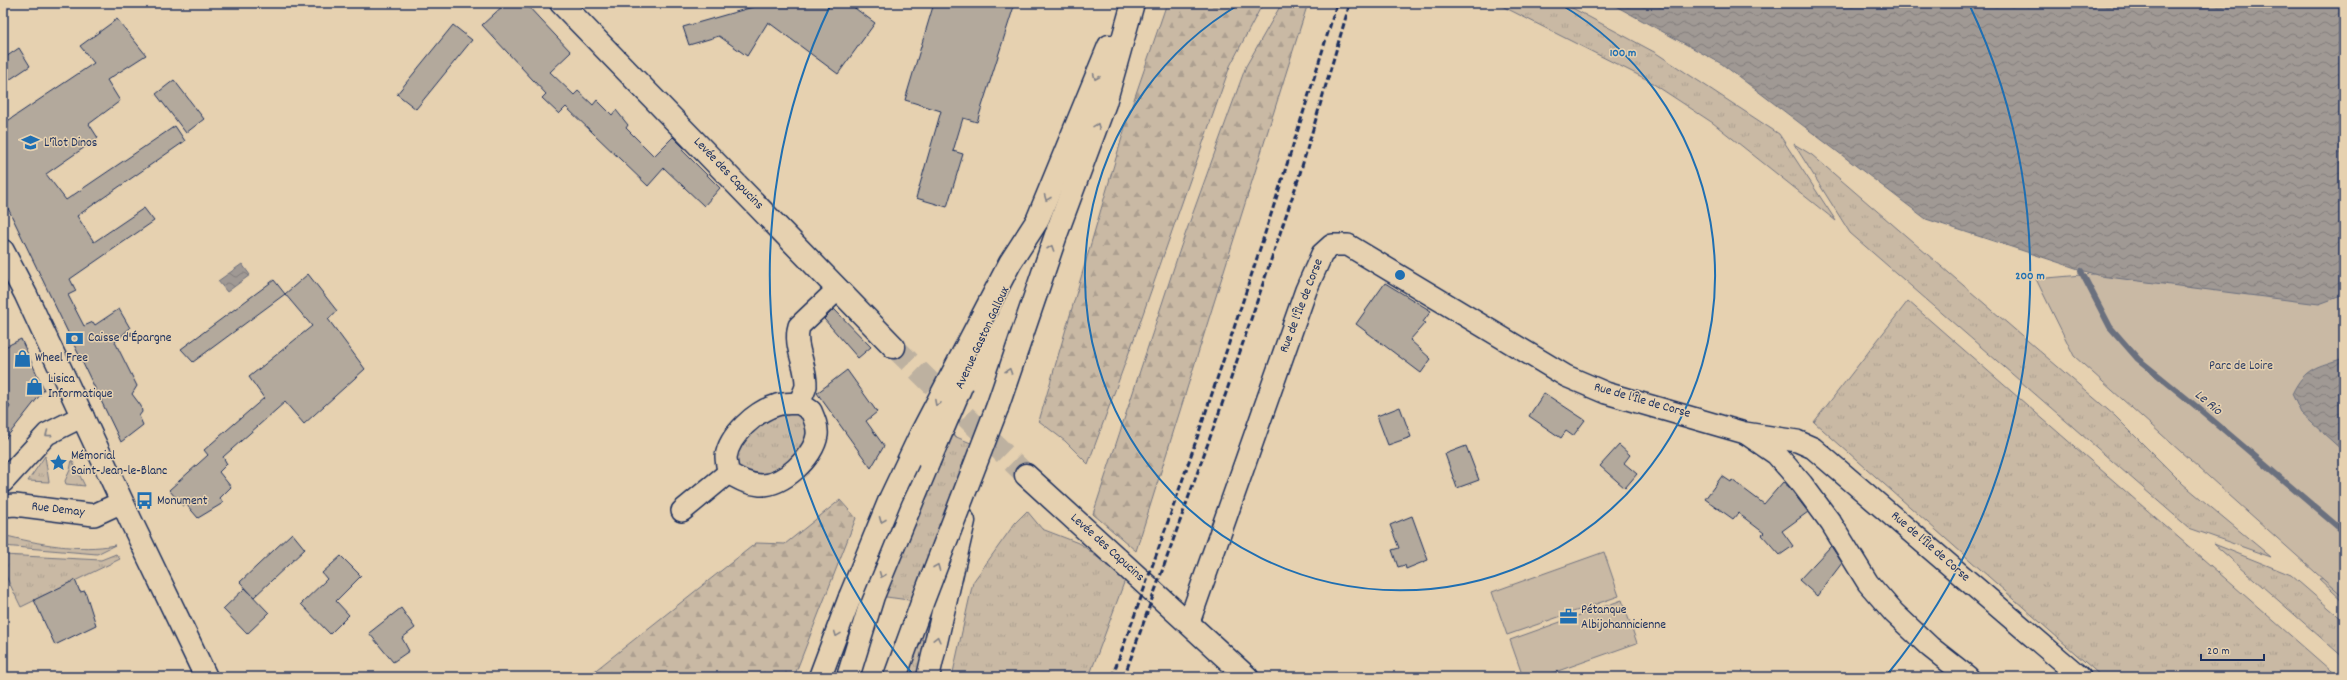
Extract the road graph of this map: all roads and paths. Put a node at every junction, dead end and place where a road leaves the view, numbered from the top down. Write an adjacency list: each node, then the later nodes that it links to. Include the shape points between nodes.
1 (562, 3): 6 (main road, Levée des Capucins)
2 (1128, 3): 4 (main road, Avenue Gaston Galloux, one-way to 4)
3 (1133, 3): 9 (main road, one-way to 3, via 1057,232 1106,103)
4 (1037, 222): 20 (main road, one-way to 20, bridge, via 1010,263 921,434 891,497); 21 (main road, Avenue Gaston Galloux, one-way to 21, bridge, via 965,378 873,596)
5 (3, 251): 10 (main road)
6 (838, 289): 7 (main road, Levée des Capucins); 8 (street, via 799,326 797,334 806,387)
7 (894, 347)
8 (799, 404): 12 (street, via 777,405 759,413 744,426 731,441 726,458); 12 (street, via 811,411 817,434 811,450 800,466 782,478 762,485 743,482)
9 (997, 408): 22 (main road, one-way to 9, bridge); 23 (main road, one-way to 9, bridge, via 964,521)
10 (82, 416): 14 (street, Rue Demay, one-way to 14, via 47,434); 15 (main road)
11 (1745, 433): 18 (street, Rue de l'Île de Corse, via 1606,393 1566,376 1348,245 1332,245 1322,254 1306,290); 25 (street, Rue de l'Île de Corse, via 1776,454 1802,484 1831,523 1868,583 1894,613 1930,647); 26 (street, Rue de l'Île de Corse, via 1786,438 1813,448)
12 (728, 473): 17 (street)
13 (1026, 475): 18 (main road, Levée des Capucins)
14 (8, 476): 16 (street, Rue Demay, via 12,501)
15 (122, 502): 16 (street, Rue Demay, via 94,515); 19 (main road)
16 (9, 506)
17 (682, 511)
18 (1189, 622): 24 (main road, Levée des Capucins)
19 (206, 677)
20 (820, 677)
21 (848, 677)
22 (895, 677)
23 (928, 677)
24 (1247, 677)
25 (1968, 677)
26 (2080, 677)

